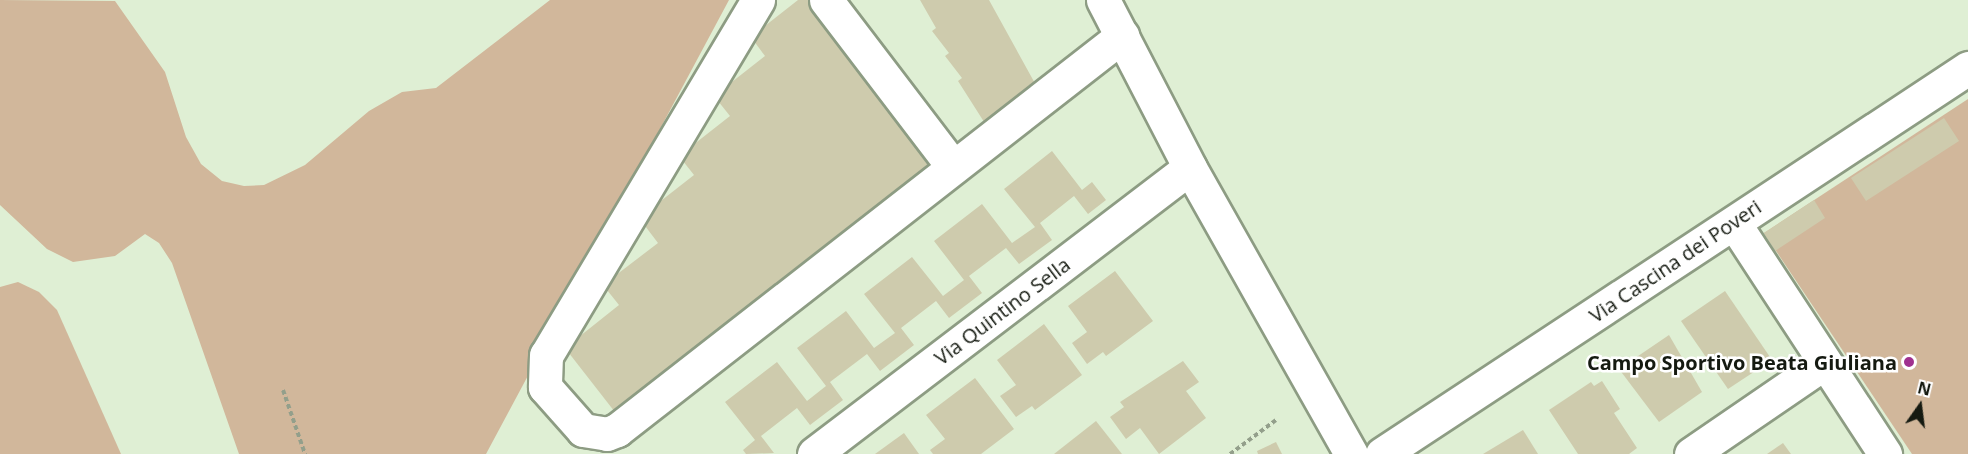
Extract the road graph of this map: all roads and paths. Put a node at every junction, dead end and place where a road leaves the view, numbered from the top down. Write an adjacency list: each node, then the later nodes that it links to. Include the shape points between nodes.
1 (758, 0): 6 (street, via 546,355 545,387 582,430 607,434 616,430)
2 (826, 0): 6 (street)
3 (1103, 0): 4 (street)
4 (1122, 36): 6 (street); 7 (street)
5 (1968, 68): 8 (street, Via Cascina dei Poveri)
6 (953, 167)
7 (1190, 168): 13 (street, Via Quintino Sella); 15 (street)
8 (1734, 223): 9 (street); 16 (street, Via Cascina dei Poveri)
9 (1824, 363): 17 (street); 18 (street)
10 (283, 390): 12 (path)
11 (1276, 420): 14 (path)
12 (305, 454)
13 (814, 454)
14 (1230, 454)
15 (1351, 454)
16 (1382, 454)
17 (1691, 454)
18 (1885, 454)

